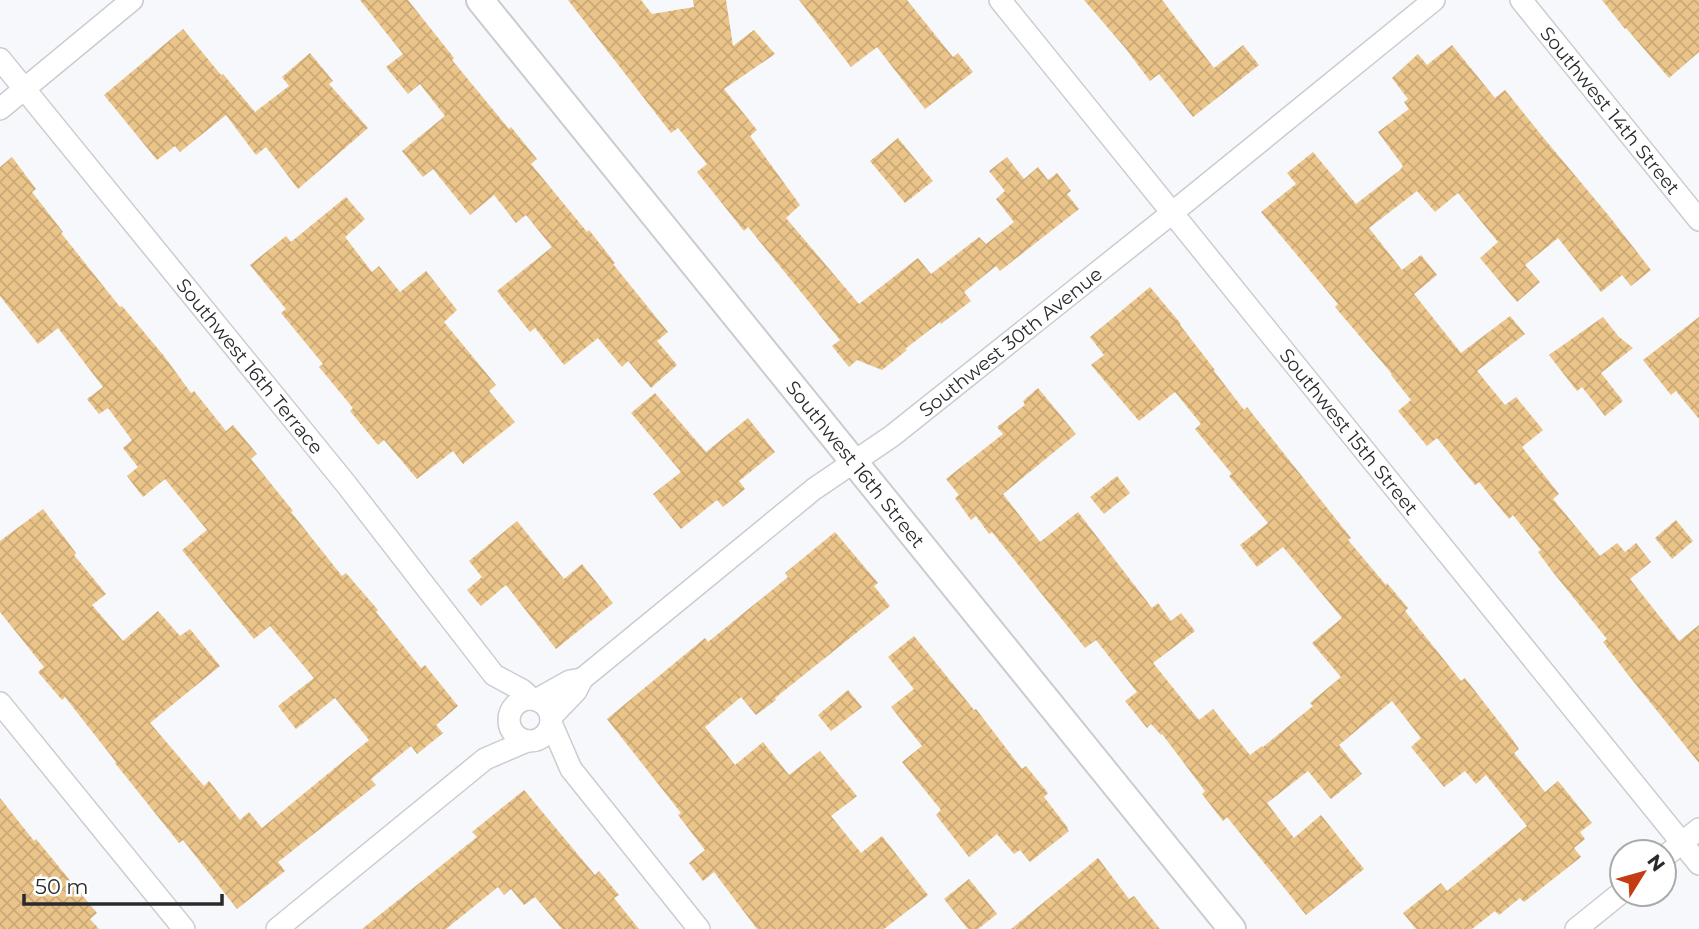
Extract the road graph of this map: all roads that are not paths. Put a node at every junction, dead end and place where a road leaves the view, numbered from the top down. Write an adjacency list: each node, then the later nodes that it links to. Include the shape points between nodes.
1 (132, 0): 7 (street)
2 (480, 0): 11 (street, Southwest 16th Street)
3 (1000, 0): 9 (street, Southwest 15th Street)
4 (1434, 0): 9 (street, Southwest 30th Avenue)
5 (1521, 0): 10 (street, Southwest 14th Street)
6 (0, 59): 7 (street, Southwest 16th Terrace)
7 (24, 89): 8 (street); 12 (street, Southwest 16th Terrace, via 354,493)
8 (0, 109)
9 (1172, 213): 11 (street, Southwest 30th Avenue); 22 (street, Southwest 15th Street)
10 (1699, 220)
11 (854, 463): 13 (street, Southwest 30th Avenue, via 814,489); 29 (street, Southwest 16th Street)
12 (495, 675): 14 (street, Southwest 16th Terrace); 16 (street, Southwest 16th Terrace)
13 (582, 679): 14 (street, Southwest 30th Avenue); 17 (street, Southwest 30th Avenue)
14 (534, 699): 16 (street, via 515,706); 17 (street, via 546,706)
15 (0, 703): 26 (street)
16 (510, 719): 18 (street, via 511,729); 19 (street)
17 (551, 720): 18 (street, via 545,735); 20 (street)
18 (530, 741): 19 (street); 20 (street)
19 (485, 759): 27 (street)
20 (571, 769): 28 (street)
21 (1699, 829): 22 (street)
22 (1682, 843): 23 (street); 24 (street, Southwest 15th Street)
23 (1678, 846)
24 (1699, 864)
25 (1608, 903): 30 (street)
26 (184, 929)
27 (277, 929)
28 (699, 929)
29 (1232, 929)
30 (1576, 929)

